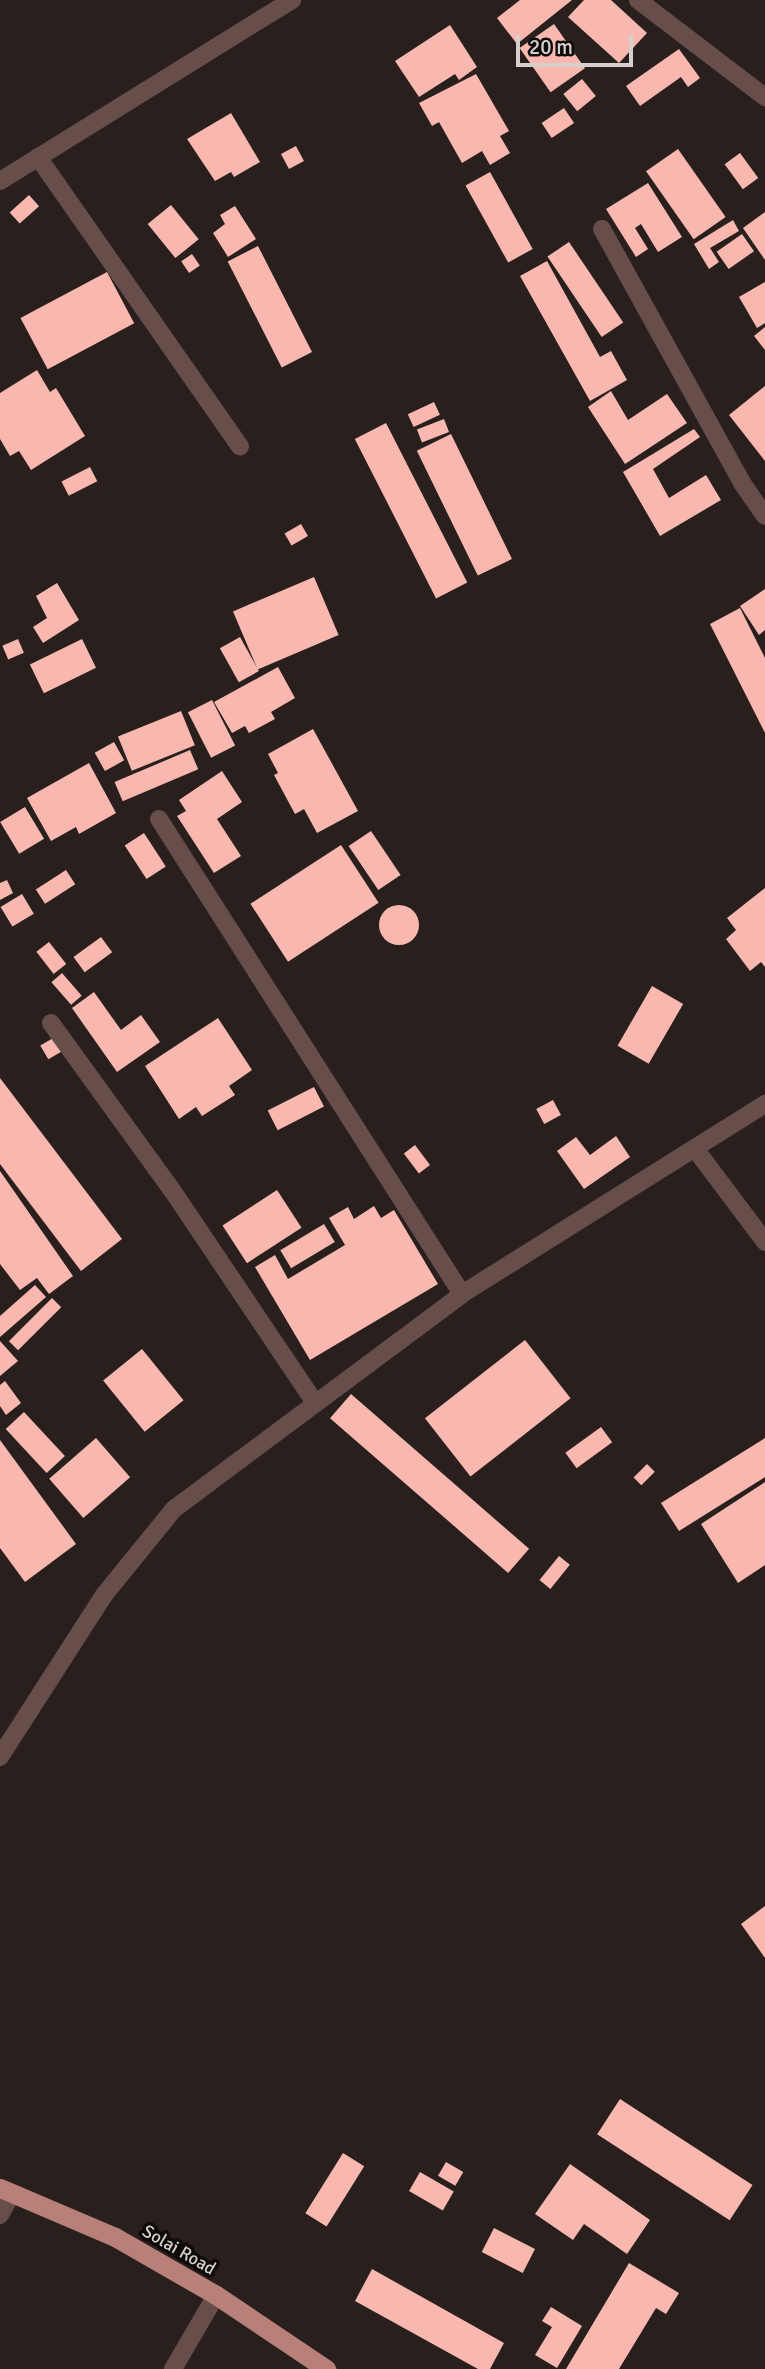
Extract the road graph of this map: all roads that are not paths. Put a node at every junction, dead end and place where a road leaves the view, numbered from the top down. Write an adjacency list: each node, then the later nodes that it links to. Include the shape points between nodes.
1 (292, 0): 4 (street)
2 (638, 0): 3 (street)
3 (765, 97)
4 (38, 157): 5 (street); 7 (street)
5 (0, 181)
6 (601, 229): 8 (street)
7 (240, 447)
8 (765, 516)
9 (159, 819): 14 (street)
10 (51, 1023): 15 (street, via 172,1190)
11 (765, 1104): 12 (street)
12 (696, 1150): 13 (street); 14 (street)
13 (765, 1242)
14 (462, 1294): 15 (street)
15 (314, 1401): 16 (street, via 174,1508 104,1595)
16 (0, 1757)
17 (6, 2190): 18 (street); 19 (highway, Solai Road, via 115,2237)
18 (0, 2215)
19 (216, 2295): 20 (street); 21 (highway, Solai Road)
20 (173, 2369)
21 (326, 2369)

